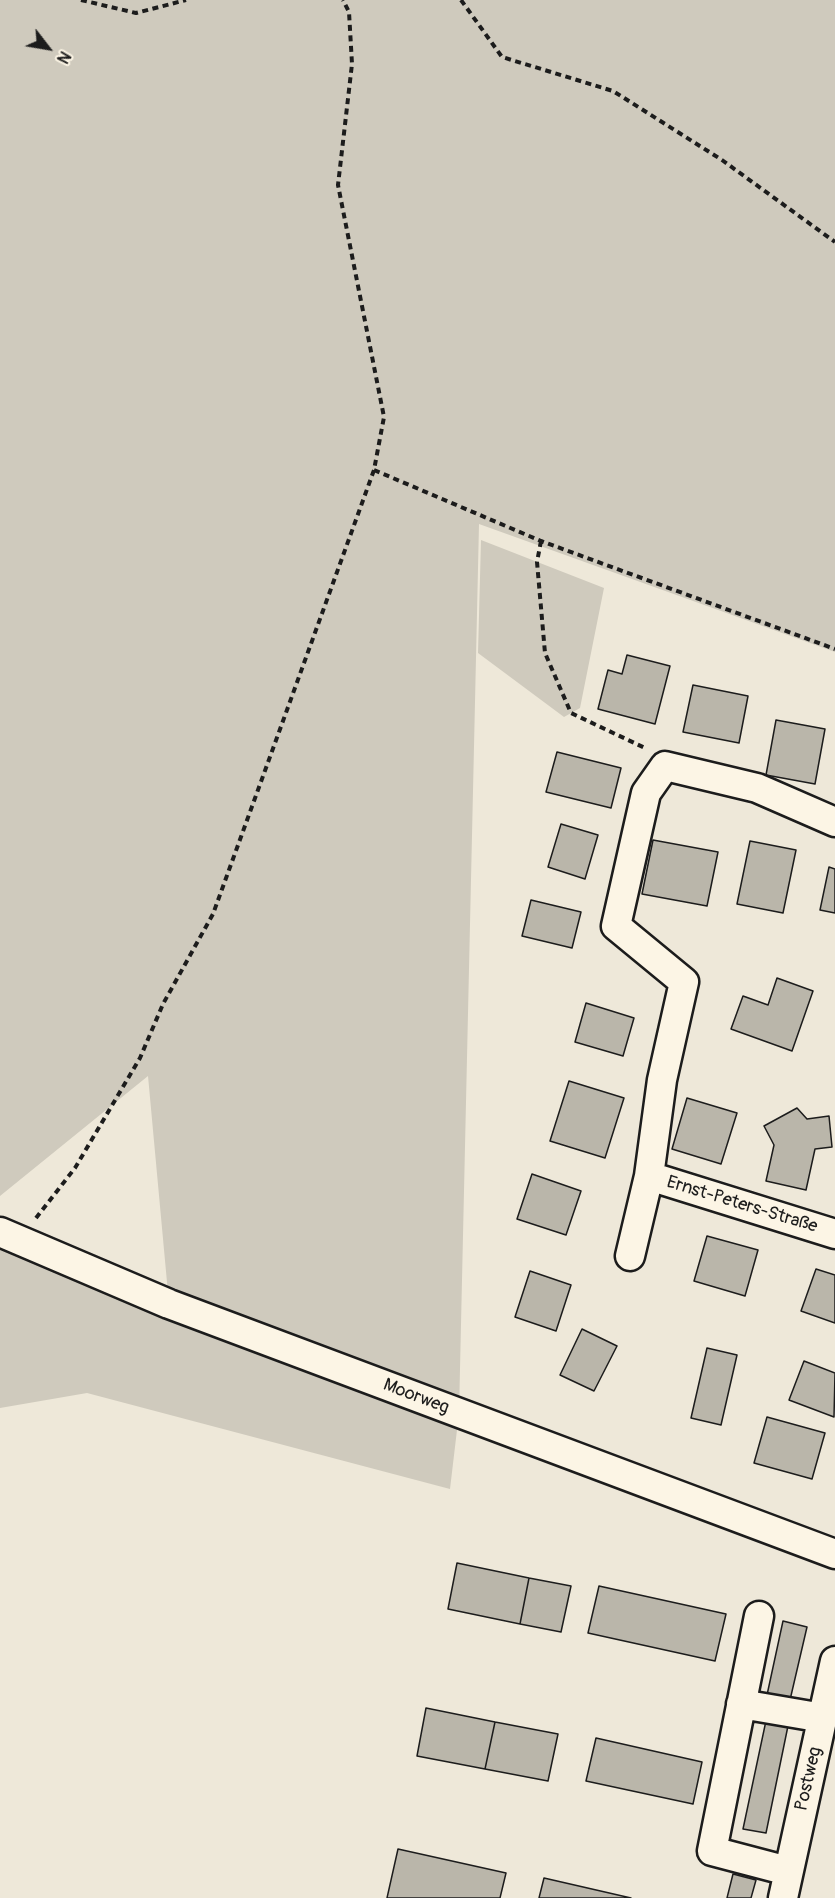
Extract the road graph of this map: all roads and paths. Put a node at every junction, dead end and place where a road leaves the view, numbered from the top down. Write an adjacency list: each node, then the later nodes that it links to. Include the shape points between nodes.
1 (81, 0): 2 (path, via 136,13)
2 (186, 0)
3 (343, 0): 6 (path, via 349,12 352,64 338,185 384,417)
4 (461, 0): 5 (path, via 502,57 613,91 722,160)
5 (835, 242)
6 (374, 470): 7 (path); 13 (path, via 213,914 163,1004 140,1058 75,1168)
7 (541, 541): 8 (path); 9 (path, via 537,562 545,653 571,712 648,749)
8 (835, 649)
9 (665, 766): 10 (street, via 757,788); 11 (street, Ernst-Peters-Straße, via 646,793 616,926 684,982 662,1080)
10 (835, 822)
11 (649, 1176): 12 (street, Ernst-Peters-Straße); 14 (street, Ernst-Peters-Straße)
12 (835, 1234)
13 (10, 1235): 15 (street, Moorweg, via 169,1304)
14 (630, 1256)
15 (835, 1554)
16 (759, 1616): 18 (street)
17 (835, 1661): 19 (street, Postweg)
18 (741, 1704): 19 (street); 20 (street, via 712,1851)
19 (823, 1718): 20 (street, Postweg)
20 (786, 1885)

